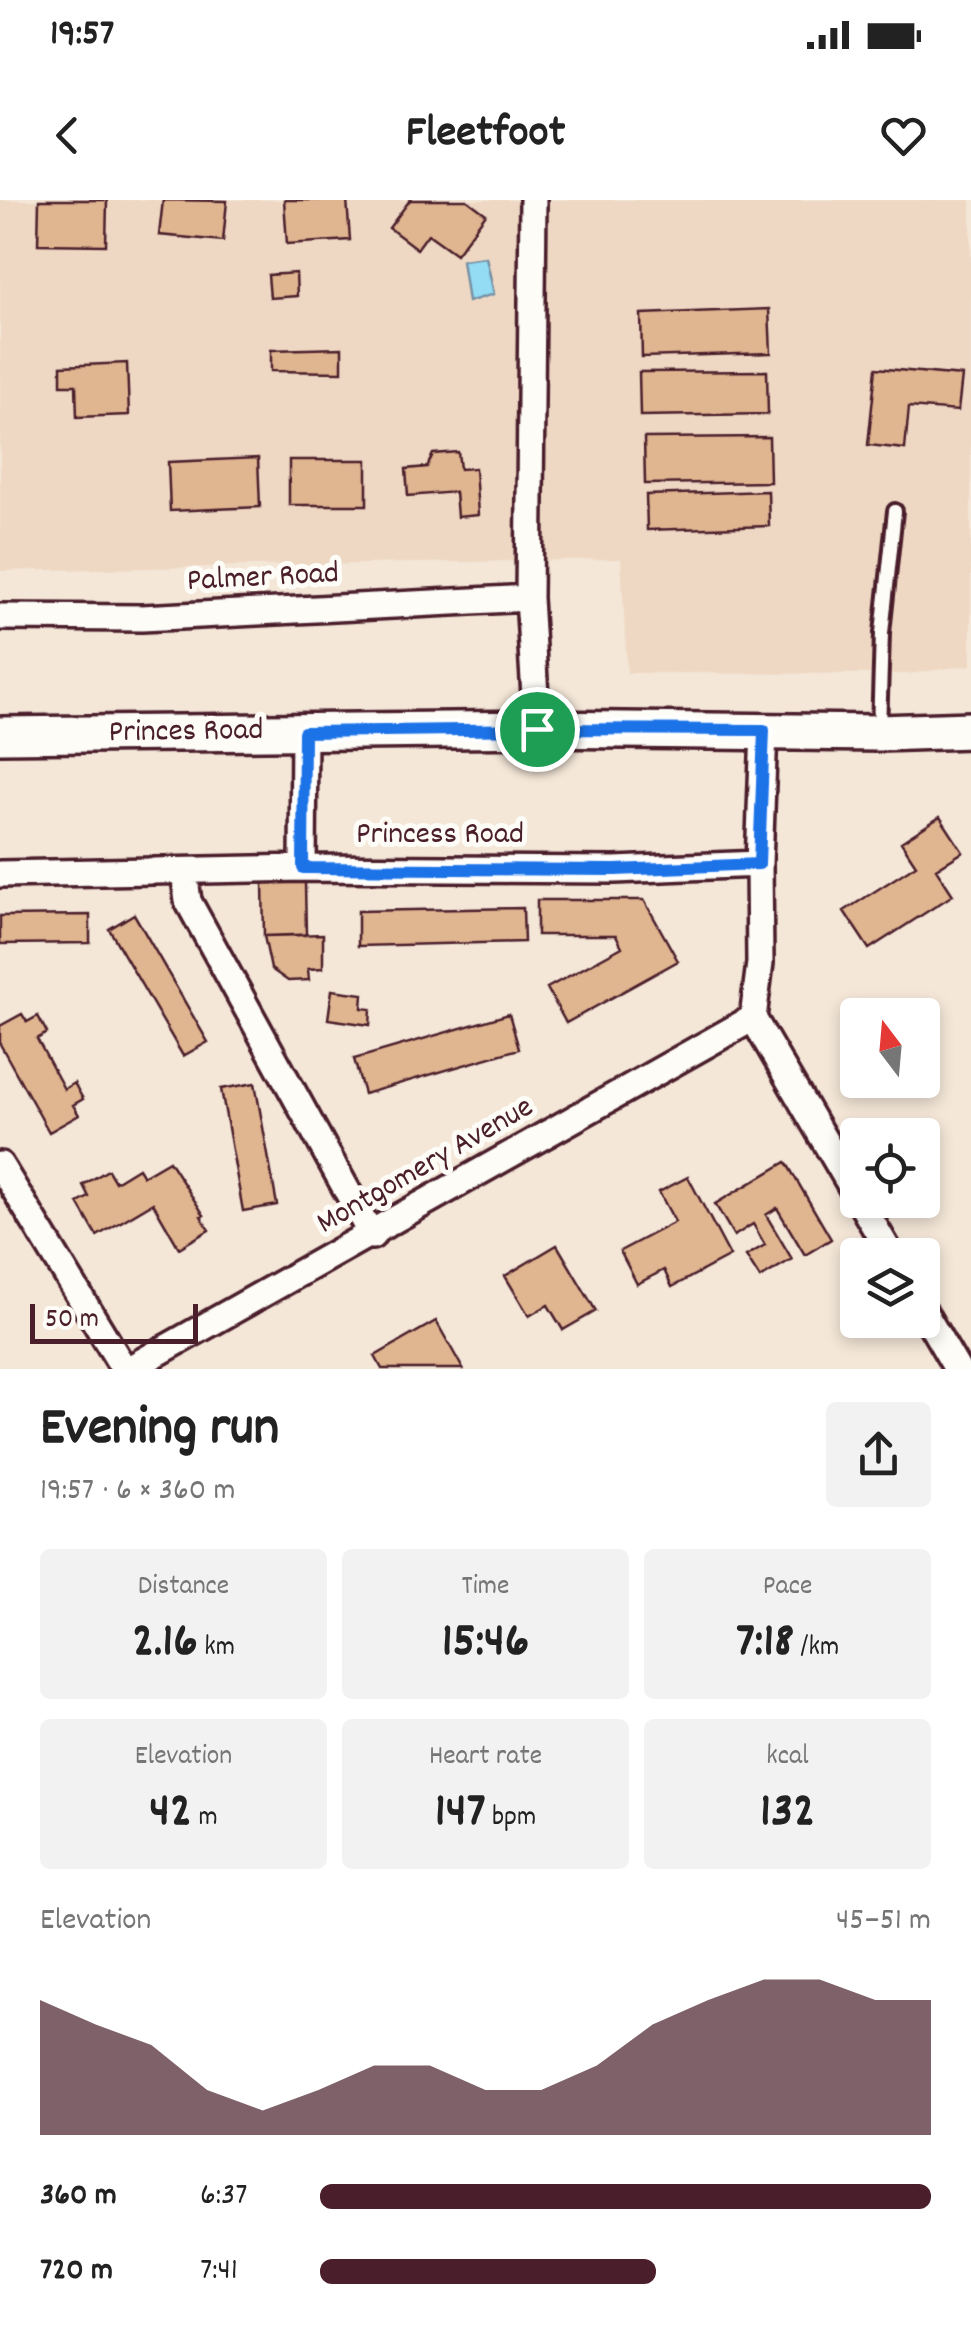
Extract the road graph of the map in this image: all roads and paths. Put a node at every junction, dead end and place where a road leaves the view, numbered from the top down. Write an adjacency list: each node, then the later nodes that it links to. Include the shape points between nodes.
1 (533, 200): 3 (street)
2 (895, 511): 9 (lane)
3 (529, 598): 4 (street, Palmer Road, via 142,618); 5 (street)
4 (0, 616)
5 (537, 729): 6 (main road, Princes Road); 8 (main road, Princes Road)
6 (764, 730): 9 (main road, Princes Road); 11 (street)
7 (971, 730): 9 (main road, Princes Road)
8 (304, 732): 10 (main road, Princes Road); 12 (street)
9 (879, 733)
10 (0, 735)
11 (759, 864): 12 (street, Princess Road); 15 (street, via 760,963)
12 (303, 868): 13 (street, Princess Road)
13 (184, 871): 14 (street, Princess Road); 18 (street, via 188,902)
14 (0, 874)
15 (752, 1018): 17 (street); 18 (street, Montgomery Avenue)
16 (0, 1165): 20 (street)
17 (840, 1168)
18 (372, 1236): 20 (street, Montgomery Avenue)
19 (939, 1338): 21 (street)
20 (126, 1369)
21 (958, 1369)

